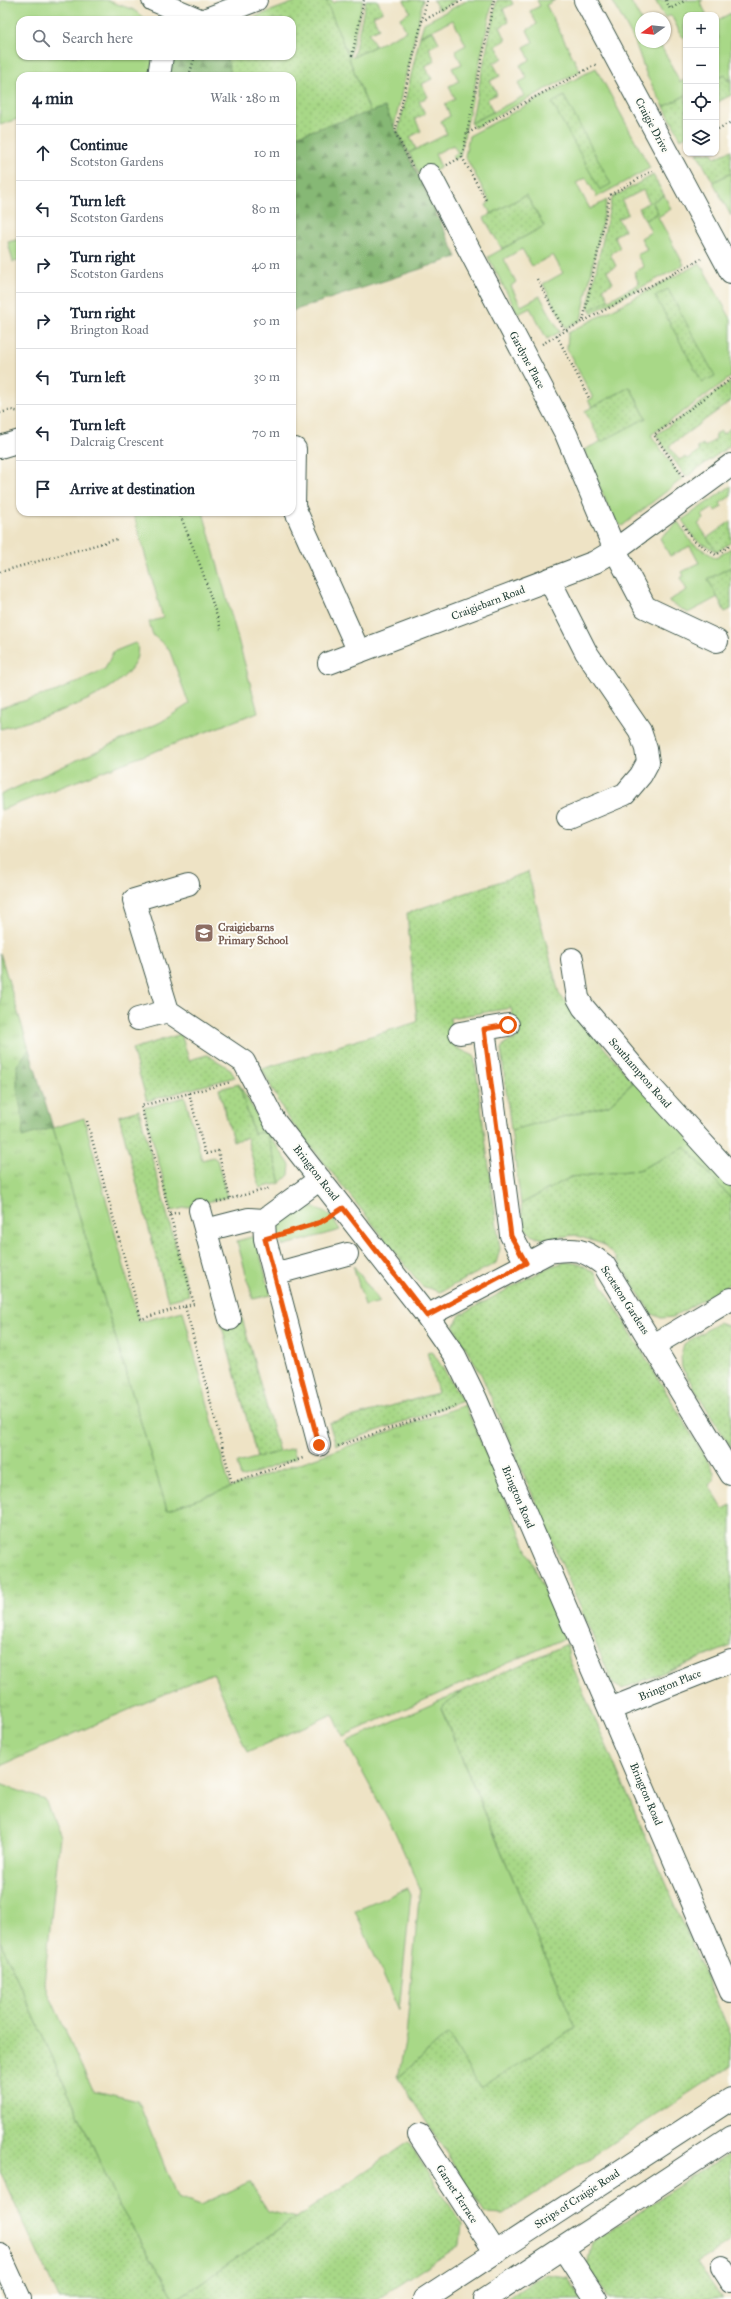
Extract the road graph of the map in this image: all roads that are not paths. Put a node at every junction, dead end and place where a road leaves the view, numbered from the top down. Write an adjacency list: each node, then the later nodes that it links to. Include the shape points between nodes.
1 (256, 0): 4 (street)
2 (585, 0): 9 (street, Craigie Drive)
3 (165, 10): 5 (street)
4 (215, 11)
5 (186, 16)
6 (161, 60): 7 (street)
7 (160, 72)
8 (430, 175): 14 (street, Gardyne Place, via 566,434)
9 (731, 272)
10 (16, 442): 11 (street)
11 (0, 447)
12 (731, 465): 14 (street, Craigiebarn Road)
13 (296, 511): 17 (street)
14 (615, 550): 15 (street, Craigiebarn Road, via 595,562); 16 (street, via 645,608)
15 (549, 579): 17 (street, Craigiebarn Road); 19 (street, via 586,652 640,731 648,762 625,794)
16 (717, 641)
17 (359, 652): 18 (street, Craigiebarn Road)
18 (329, 663)
19 (568, 818)
20 (188, 884): 22 (street, via 134,900)
21 (572, 959): 27 (street, Southampton Road, via 578,998 583,1007 641,1076)
22 (168, 1011): 23 (street); 28 (street, Brington Road, via 247,1070 275,1122)
23 (138, 1020)
24 (508, 1025): 25 (street)
25 (484, 1029): 26 (street); 31 (street, via 511,1236)
26 (460, 1032)
27 (731, 1174)
28 (320, 1179): 29 (street, via 284,1205); 34 (street, Brington Road)
29 (264, 1230): 32 (street); 35 (street, via 249,1219 201,1214)
30 (347, 1254): 32 (street)
31 (526, 1263): 34 (street, Scotston Gardens); 36 (street, Scotston Gardens, via 549,1252 570,1248 589,1253 604,1265)
32 (274, 1274): 37 (street)
33 (730, 1301): 36 (street, Scotston Gardens)
34 (427, 1316): 40 (street, Brington Road, via 455,1356 476,1399)
35 (230, 1319)
36 (654, 1345): 38 (street, Scotston Gardens)
37 (320, 1449)
38 (731, 1474)
39 (731, 1660): 40 (street, Brington Place)
40 (610, 1709): 41 (street, Brington Road)
41 (727, 1969): 42 (street, Brington Road)
42 (731, 1992)
43 (731, 2099): 47 (street, Strips of Craigie Road)
44 (419, 2135): 47 (street, Garnet Terrace)
45 (731, 2137): 46 (street)
46 (563, 2248): 51 (street); 52 (street)
47 (496, 2253): 50 (street, Strips of Craigie Road)
48 (0, 2255): 49 (street)
49 (20, 2299)
50 (424, 2299)
51 (485, 2299)
52 (596, 2299)

